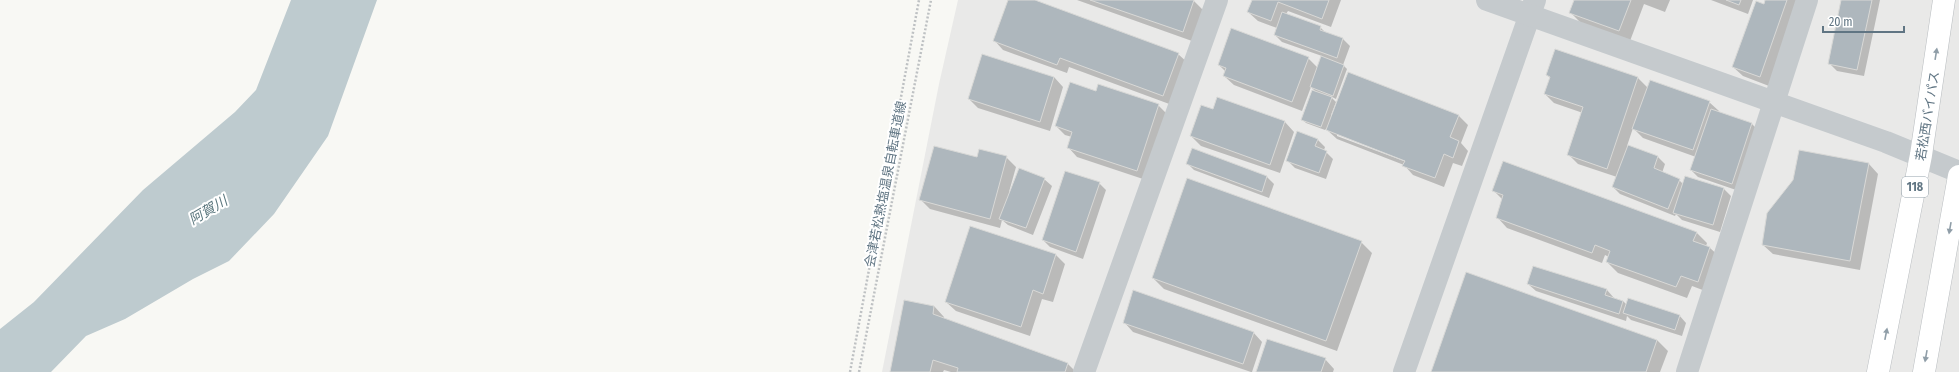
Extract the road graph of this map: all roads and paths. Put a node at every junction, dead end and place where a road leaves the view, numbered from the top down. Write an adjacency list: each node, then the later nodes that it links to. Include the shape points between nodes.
1 (919, 0): 12 (path)
2 (931, 0): 13 (path, 会津若松熱塩温泉自転車道線)
3 (1217, 0): 14 (street)
4 (1487, 0): 7 (street)
5 (1807, 0): 8 (street)
6 (1944, 0): 9 (highway, 若松西バイパス / 118, one-way to 6)
7 (1533, 7): 8 (street); 15 (street)
8 (1774, 102): 9 (street); 16 (street)
9 (1921, 155): 10 (street); 17 (highway, 若松西バイパス / 118, one-way to 9)
10 (1959, 172)
11 (1959, 176): 18 (highway, one-way to 18)
12 (850, 372)
13 (860, 372)
14 (1084, 372)
15 (1404, 372)
16 (1687, 372)
17 (1878, 372)
18 (1924, 372)

